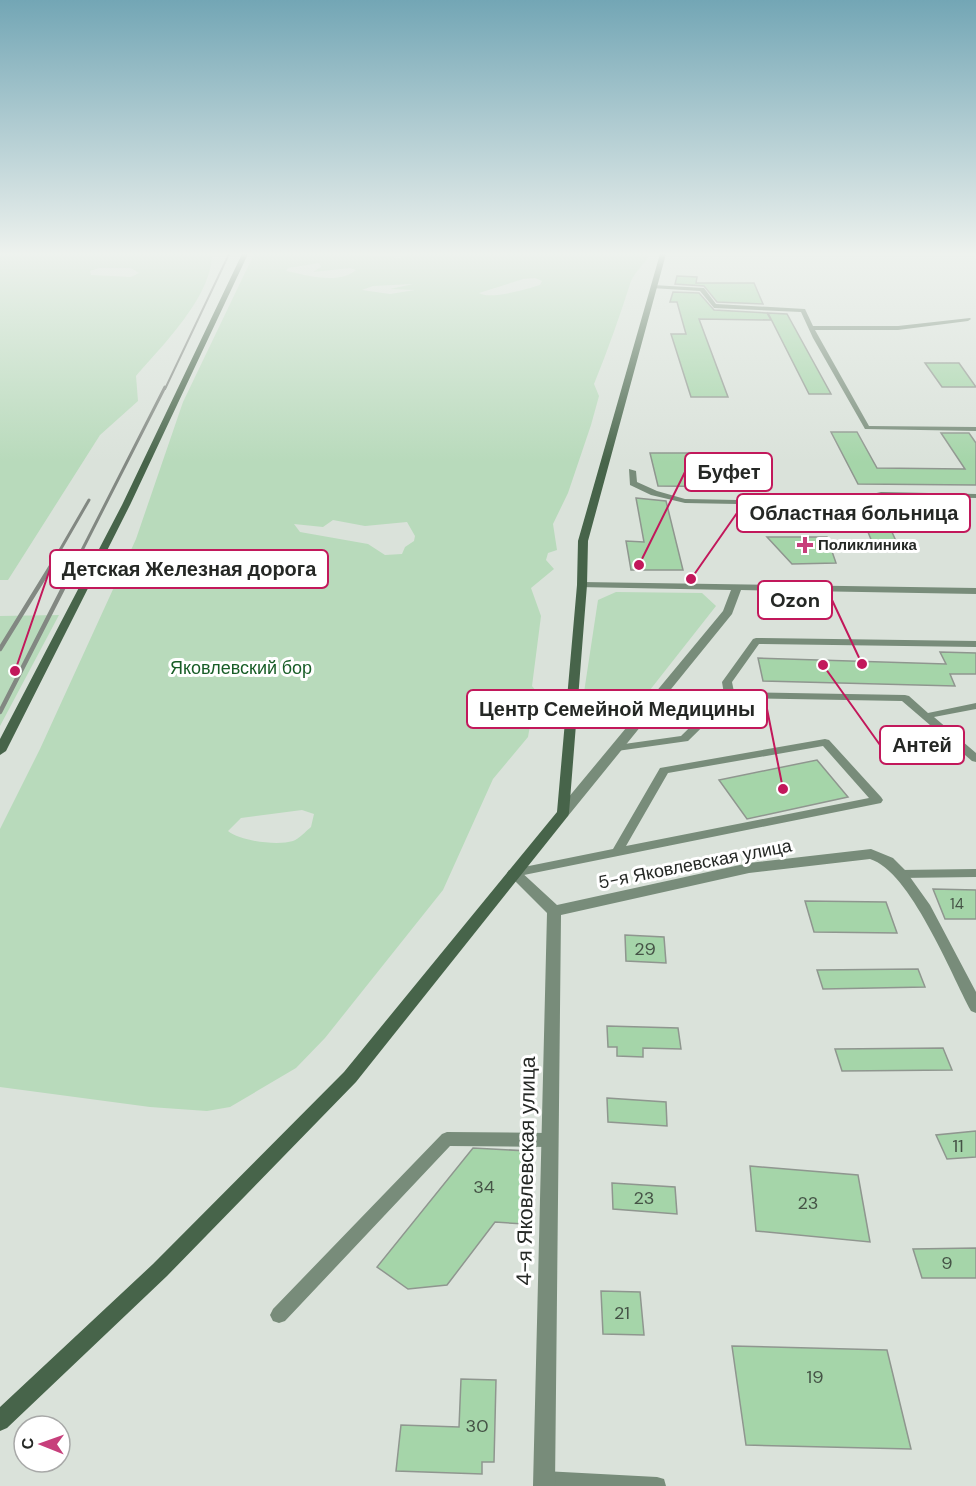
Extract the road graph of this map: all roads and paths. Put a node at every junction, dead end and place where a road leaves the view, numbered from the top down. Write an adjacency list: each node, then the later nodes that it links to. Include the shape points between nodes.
1 (212, 323): 17 (street, via 126,506)
2 (643, 323): 9 (street, via 583,541)
3 (809, 323): 5 (lane)
4 (934, 323): 5 (lane, via 898,328)
5 (811, 328): 6 (lane, via 867,428)
6 (976, 429)
7 (632, 471): 8 (lane, via 633,483 685,501 837,504 881,494)
8 (976, 496)
9 (582, 585): 10 (street); 19 (street)
10 (737, 588): 11 (street); 16 (street, via 728,612)
11 (976, 591)
12 (976, 644): 13 (lane, via 756,641 727,682)
13 (729, 695): 15 (lane, via 905,698); 16 (lane, via 684,739)
14 (976, 706): 15 (lane)
15 (926, 716): 18 (lane)
16 (617, 748): 19 (street)
17 (0, 751)
18 (976, 759)
19 (563, 813): 21 (street)
20 (618, 852): 20 (lane, via 786,818 876,800 825,742 664,770); 21 (lane)
21 (514, 873): 24 (street); 28 (street, via 343,1085 160,1270)
22 (976, 873): 23 (lane)
23 (900, 874): 24 (street, 5-я Яковлевская улица, via 886,860 871,854 749,868); 25 (street, 5-я Яковлевская улица, via 933,924)
24 (554, 911): 26 (street, 4-я Яковлевская улица)
25 (976, 1006)
26 (549, 1140): 27 (lane, via 447,1139); 29 (street, 4-я Яковлевская улица)
27 (279, 1315)
28 (0, 1421)
29 (544, 1483): 30 (lane)
30 (657, 1486)

